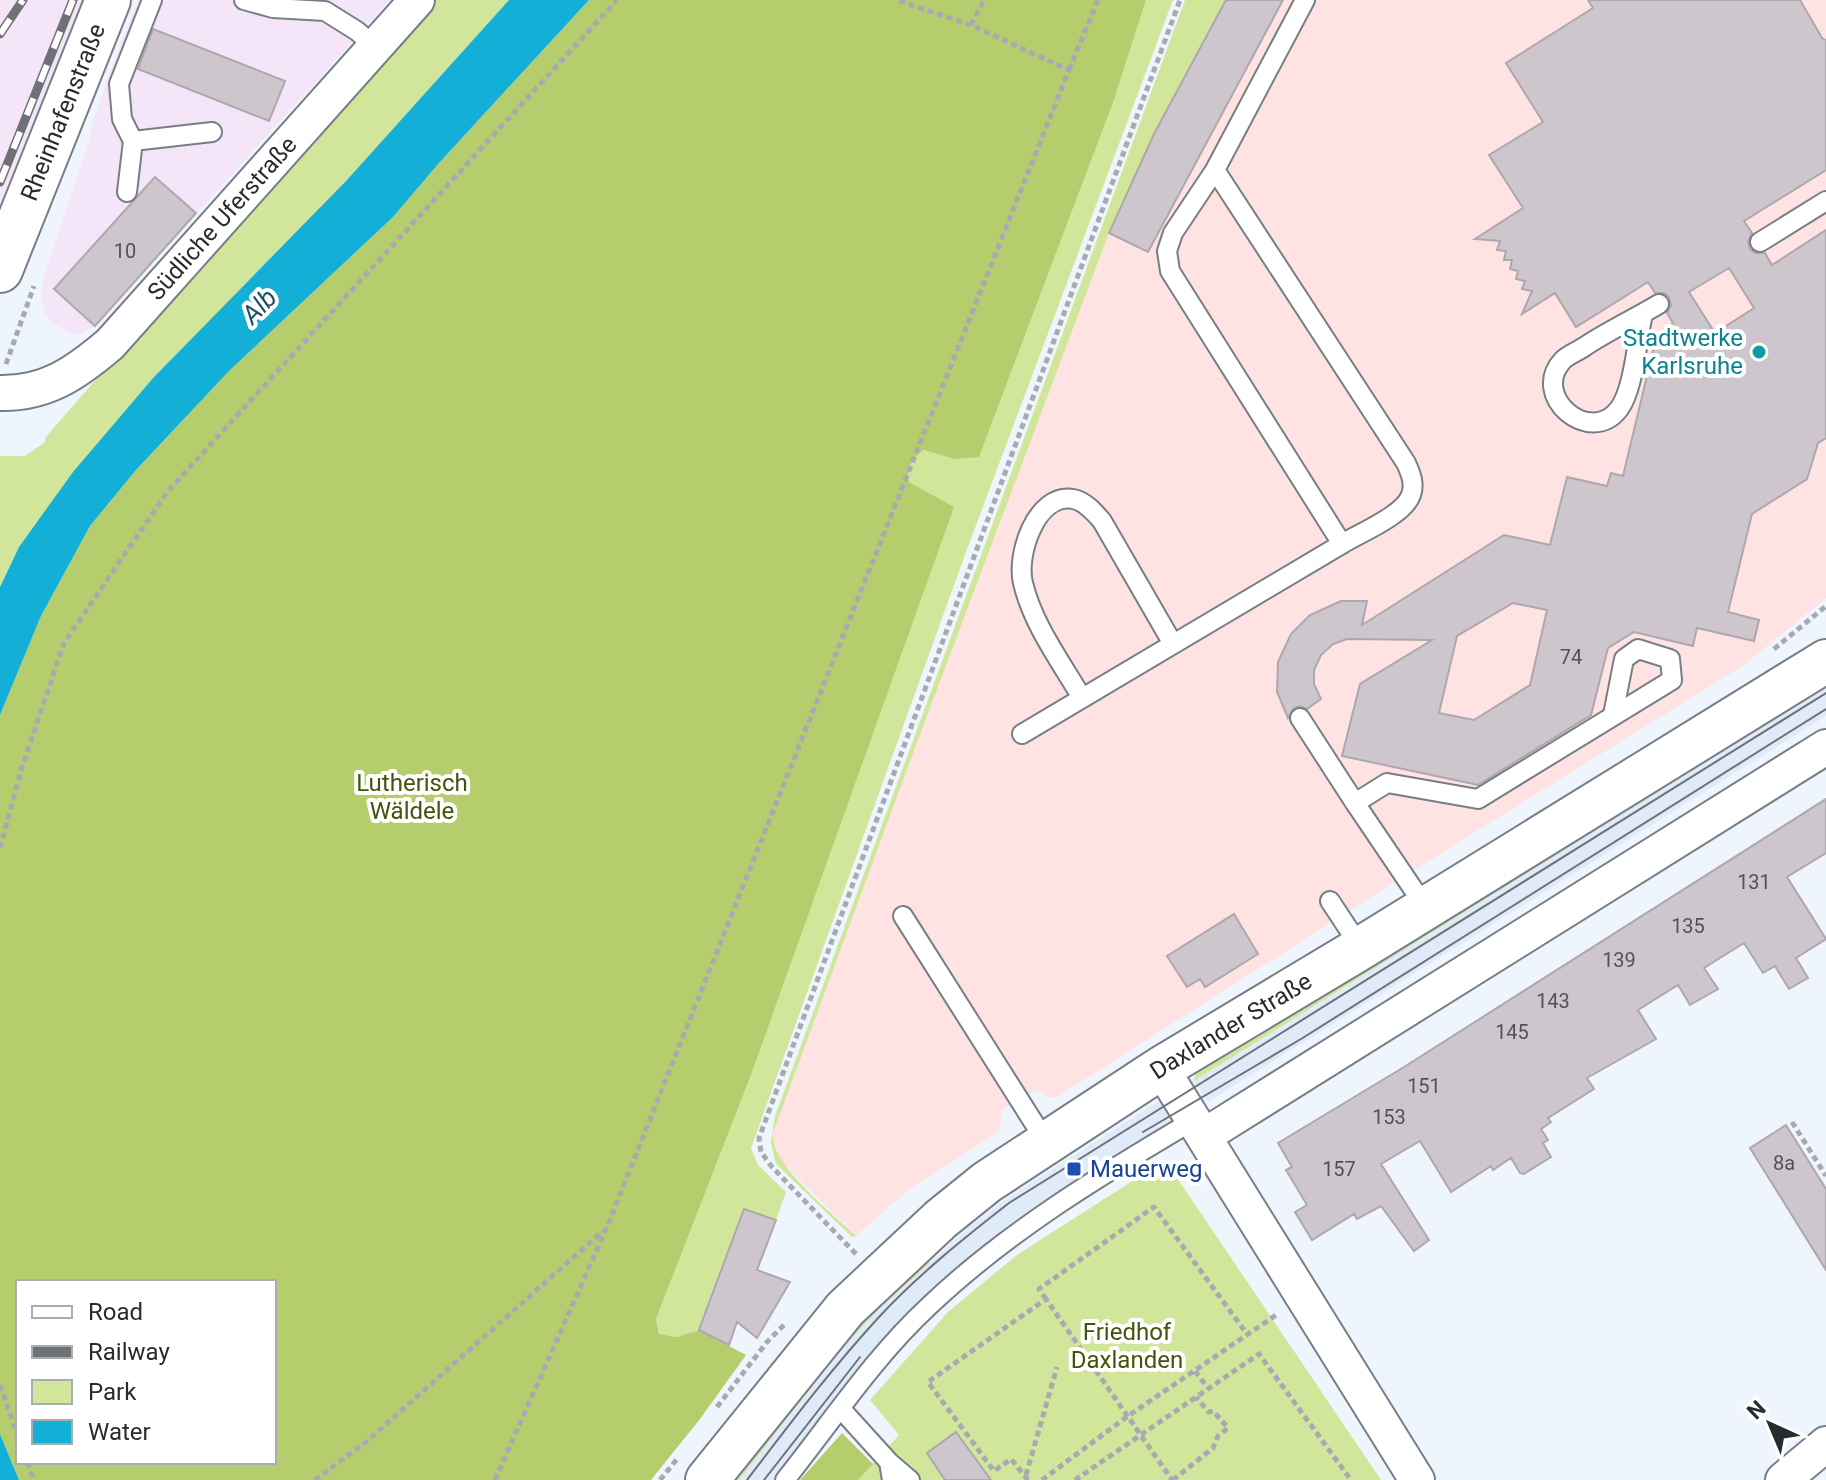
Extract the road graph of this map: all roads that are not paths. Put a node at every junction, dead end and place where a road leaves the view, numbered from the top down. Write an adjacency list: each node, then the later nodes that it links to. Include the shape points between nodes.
1 (108, 0): 14 (main road, Rheinhafenstraße)
2 (152, 0): 9 (lane, via 119,84 122,119)
3 (244, 0): 6 (lane, via 273,8)
4 (417, 0): 7 (street, Südliche Uferstraße)
5 (1305, 0): 10 (lane)
6 (306, 5): 7 (lane, via 325,11)
7 (375, 47): 16 (street, Südliche Uferstraße, via 110,344 44,388)
8 (212, 132): 9 (lane)
9 (133, 141): 11 (lane)
10 (1215, 170): 17 (lane, via 1173,233 1167,251 1170,271); 17 (lane, via 1413,479 1402,509)
11 (127, 192)
12 (1826, 201): 13 (lane)
13 (1760, 242)
14 (0, 270)
15 (1651, 309): 15 (lane, via 1563,361 1554,386 1564,411 1580,421 1599,421 1617,411)
16 (0, 393)
17 (1342, 544): 18 (lane)
18 (1173, 644): 20 (lane); 20 (lane, via 1091,508 1072,499 1052,503 1034,520 1024,549 1022,580 1033,614)
19 (1826, 661): 27 (street, Daxlander Straße)
20 (1082, 698): 23 (lane)
21 (1613, 715): 25 (lane, via 1478,799 1387,783)
22 (1300, 718): 25 (lane)
23 (1022, 734)
24 (1826, 747): 31 (street)
25 (1355, 803): 27 (lane)
26 (1330, 901): 29 (lane)
27 (1426, 908): 29 (street, Daxlander Straße)
28 (903, 916): 32 (lane)
29 (1361, 948): 30 (street, Daxlander Straße)
30 (1161, 1068): 31 (street); 32 (street, Daxlander Straße)
31 (1199, 1128): 33 (lane, via 1023,1227 929,1305); 36 (street)
32 (1046, 1142): 37 (street, Daxlander Straße, via 976,1191 878,1276 845,1309)
33 (841, 1409): 35 (lane); 38 (lane)
34 (1826, 1444): 40 (street)
35 (890, 1471): 39 (lane)
36 (1415, 1479)
37 (707, 1480)
38 (785, 1480)
39 (910, 1480)
40 (1783, 1480)

